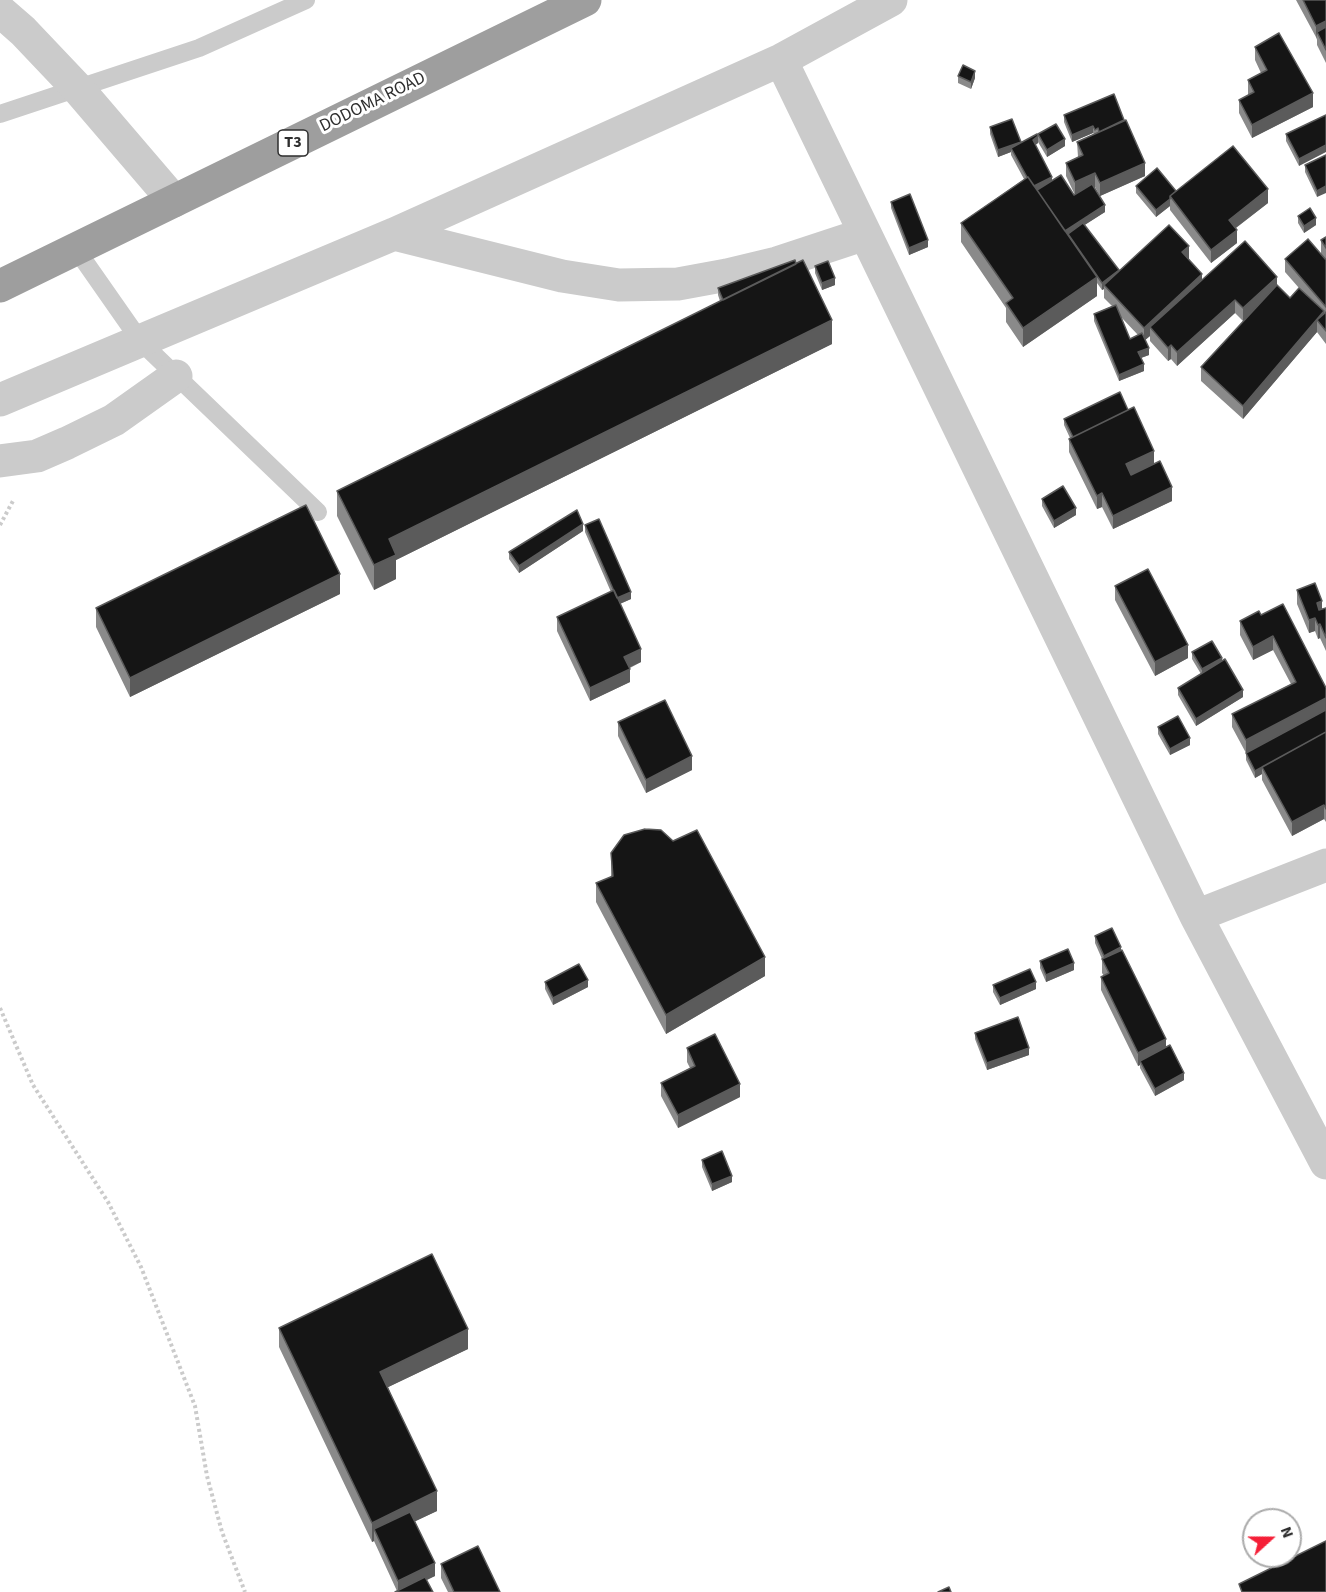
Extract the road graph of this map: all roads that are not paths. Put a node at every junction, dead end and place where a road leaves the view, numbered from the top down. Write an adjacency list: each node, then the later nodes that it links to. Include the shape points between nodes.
1 (306, 0): 6 (lane, via 199,48)
2 (585, 0): 8 (highway, DODOMA ROAD / T3)
3 (891, 0): 5 (street)
4 (0, 11): 6 (street)
5 (781, 60): 9 (street); 10 (street)
6 (79, 90): 7 (lane); 8 (street)
7 (0, 114)
8 (174, 201): 11 (highway, DODOMA ROAD / T3)
9 (394, 234): 10 (street, via 562,276 619,285 678,284 727,275); 13 (street)
10 (865, 234): 19 (street)
11 (76, 249): 12 (highway, DODOMA ROAD / T3); 13 (lane)
12 (0, 286)
13 (141, 342): 14 (lane); 15 (street)
14 (176, 376): 16 (street, via 114,420 67,443 37,456); 17 (lane)
15 (0, 400)
16 (0, 461)
17 (318, 512)
18 (1326, 865): 19 (street)
19 (1196, 916): 20 (street)
20 (1326, 1163)

